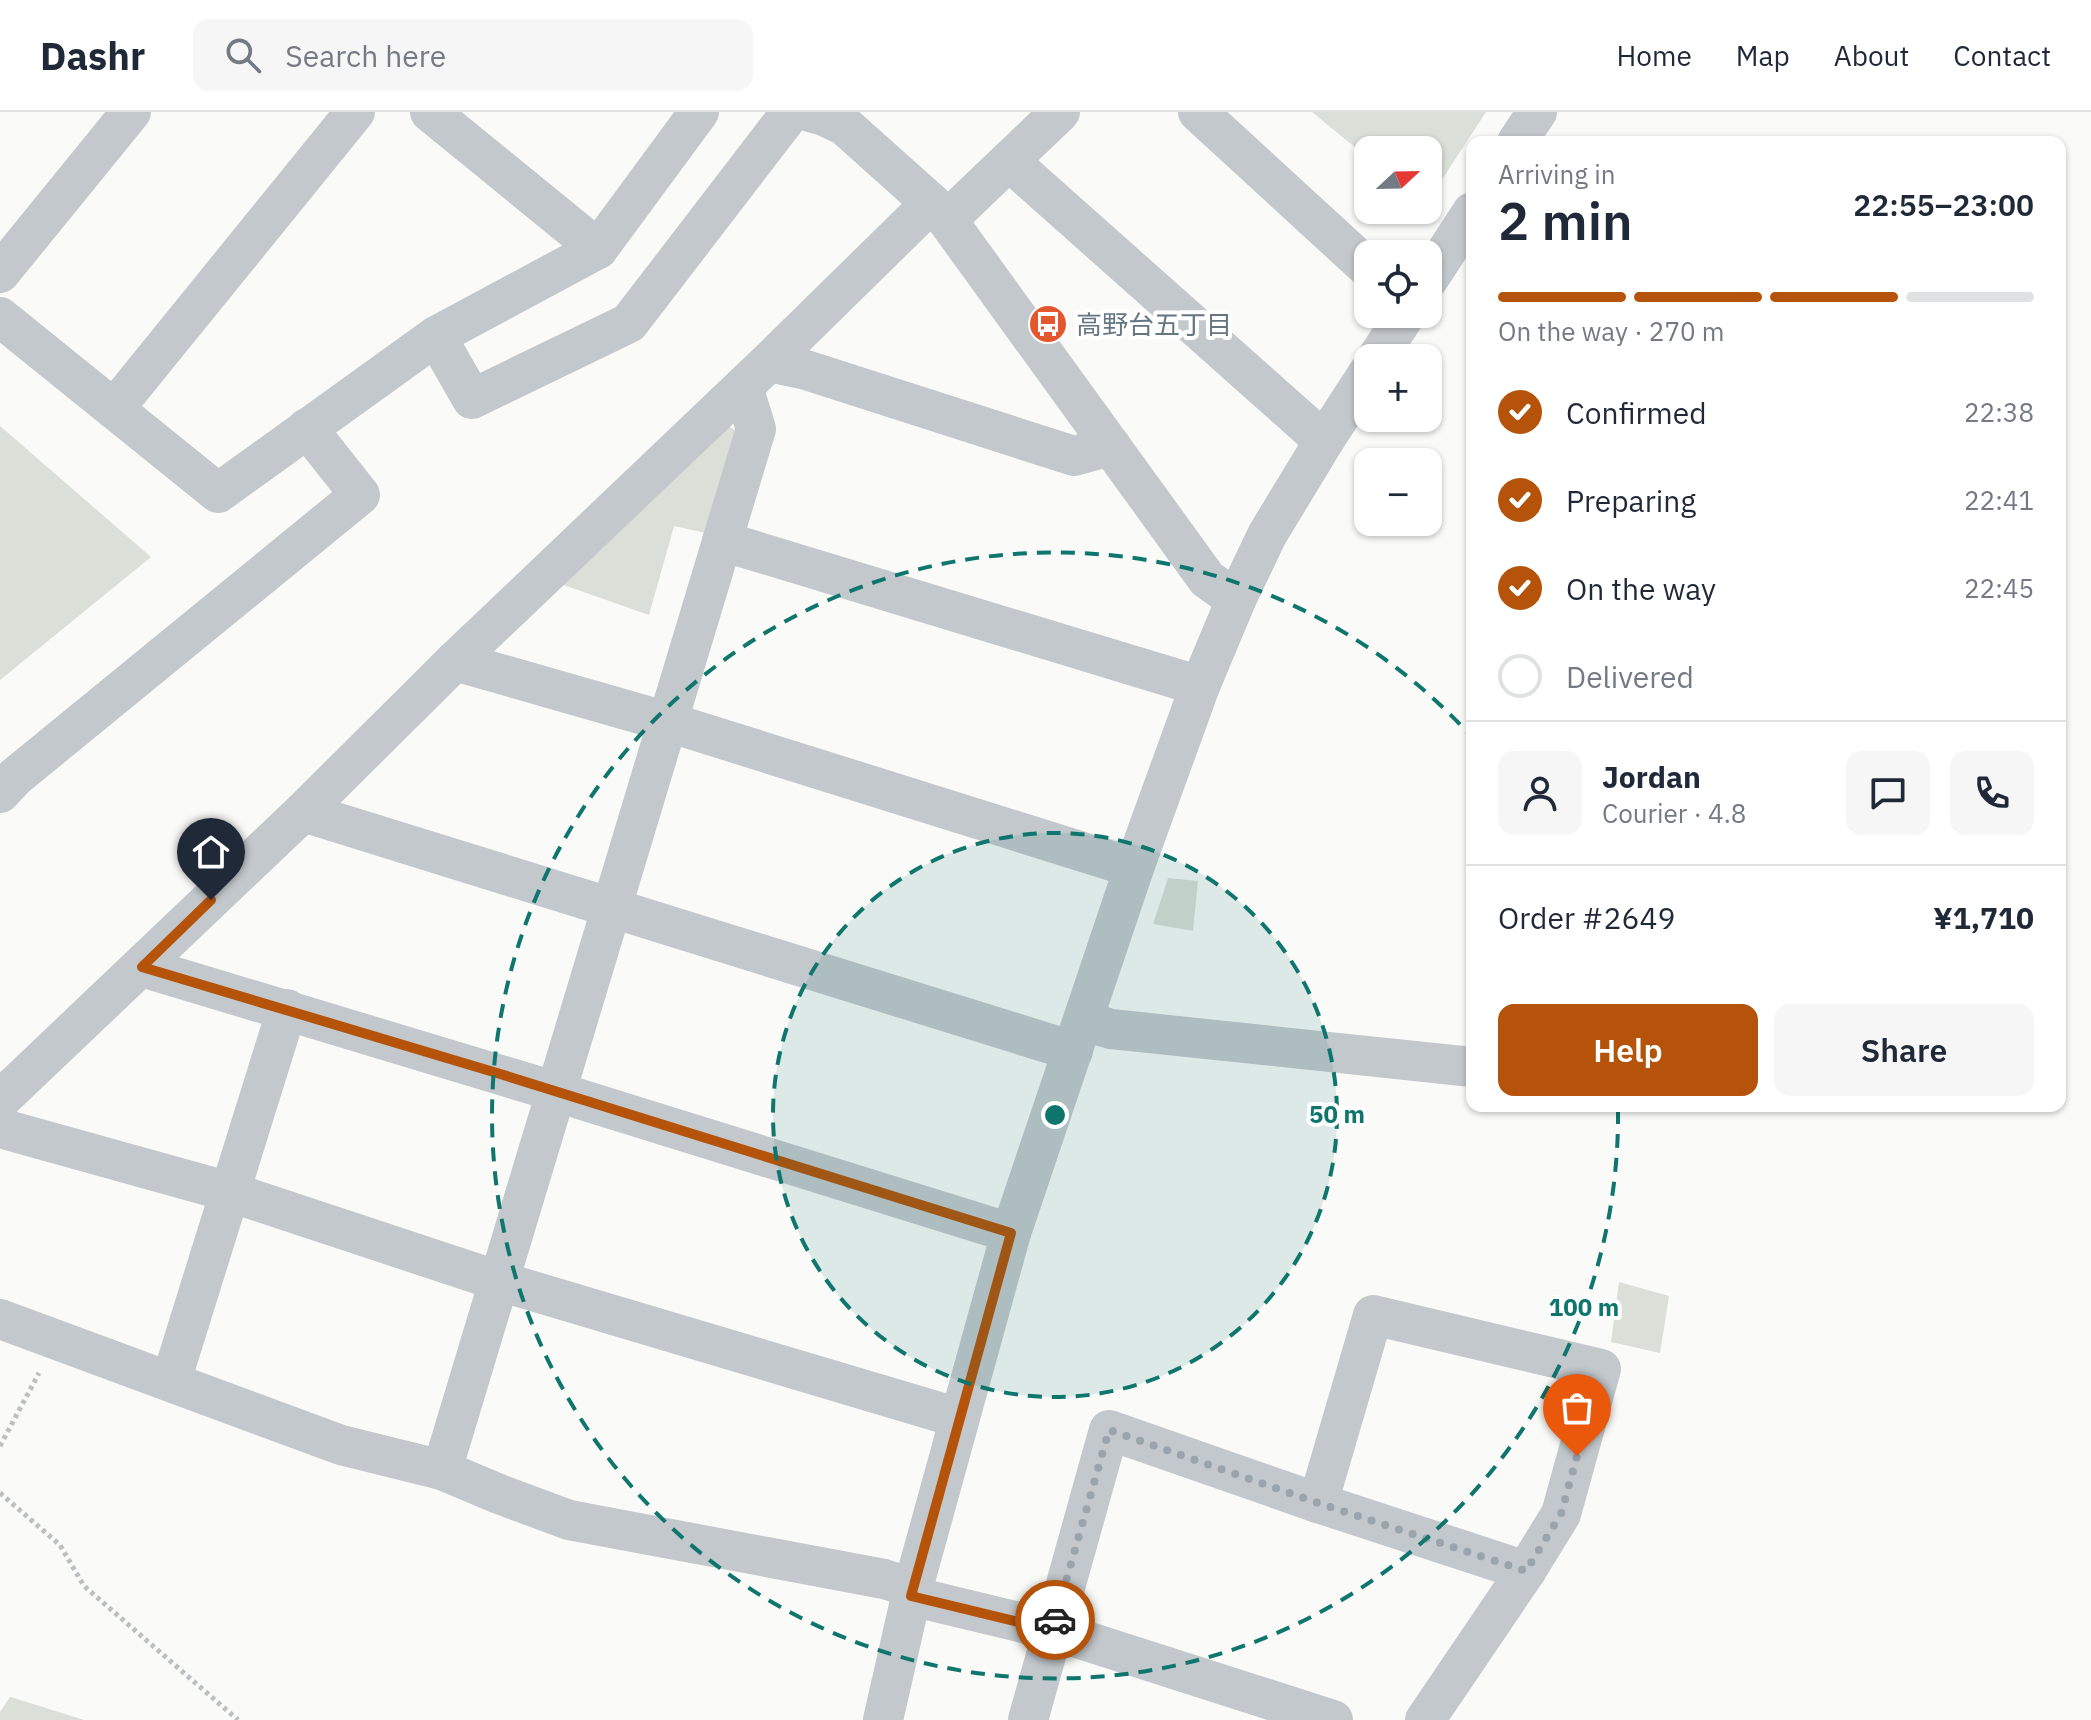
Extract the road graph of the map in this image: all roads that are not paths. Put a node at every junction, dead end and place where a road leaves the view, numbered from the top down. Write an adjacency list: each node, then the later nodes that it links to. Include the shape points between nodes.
1 (131, 112): 17 (street)
2 (355, 112): 22 (street)
3 (430, 112): 14 (street)
4 (699, 112): 14 (street)
5 (791, 112): 19 (street, via 629,323 472,399)
6 (810, 112): 12 (street, via 845,126)
7 (1060, 112): 11 (street)
8 (1198, 112): 15 (street)
9 (1537, 112): 10 (street)
10 (1521, 136)
11 (1009, 161): 12 (street); 24 (street)
12 (939, 211): 20 (street); 25 (street)
13 (1466, 221): 16 (street)
14 (598, 249): 19 (street)
15 (1354, 255)
16 (1442, 258)
17 (0, 273)
18 (0, 317): 22 (street)
19 (436, 336): 23 (street)
20 (756, 375): 25 (street, via 806,370 1074,456); 26 (street, via 756,429); 28 (street)
21 (1354, 395): 24 (street)
22 (114, 409): 23 (street, via 218,493)
23 (307, 428): 31 (street, via 360,495)
24 (1324, 441): 27 (street, via 1267,535)
25 (1111, 446): 27 (street, via 1207,579)
26 (722, 541): 29 (street); 30 (street)
27 (1236, 600): 29 (street)
28 (455, 661): 30 (street); 32 (street)
29 (1200, 686): 33 (street)
30 (668, 722): 33 (street); 34 (street)
31 (0, 793)
32 (303, 812): 34 (street); 35 (street)
33 (1134, 868): 37 (street)
34 (612, 907): 37 (street); 39 (street)
35 (142, 967): 36 (street); 40 (street)
36 (287, 1009): 39 (street); 42 (street)
37 (1079, 1036): 38 (street, via 1111,1029); 43 (street)
38 (1466, 1066)
39 (557, 1092): 43 (street); 44 (street)
40 (0, 1100)
41 (0, 1128): 42 (street)
42 (230, 1192): 44 (street); 46 (street)
43 (1011, 1233): 47 (street)
44 (499, 1281): 47 (street); 48 (street)
45 (0, 1319): 46 (street)
46 (171, 1381): 48 (street, via 341,1445)
47 (959, 1418): 51 (street)
48 (442, 1470): 51 (street, via 569,1520 884,1579)
49 (1318, 1503): 50 (street); 50 (street, via 1373,1315 1601,1369 1561,1514); 52 (street, via 1109,1430)
50 (1526, 1571): 57 (street)
51 (912, 1592): 52 (street); 54 (street)
52 (1052, 1630): 53 (street); 55 (street)
53 (1256, 1708): 56 (street)
54 (883, 1720)
55 (1028, 1720)
56 (1333, 1720)
57 (1425, 1720)

